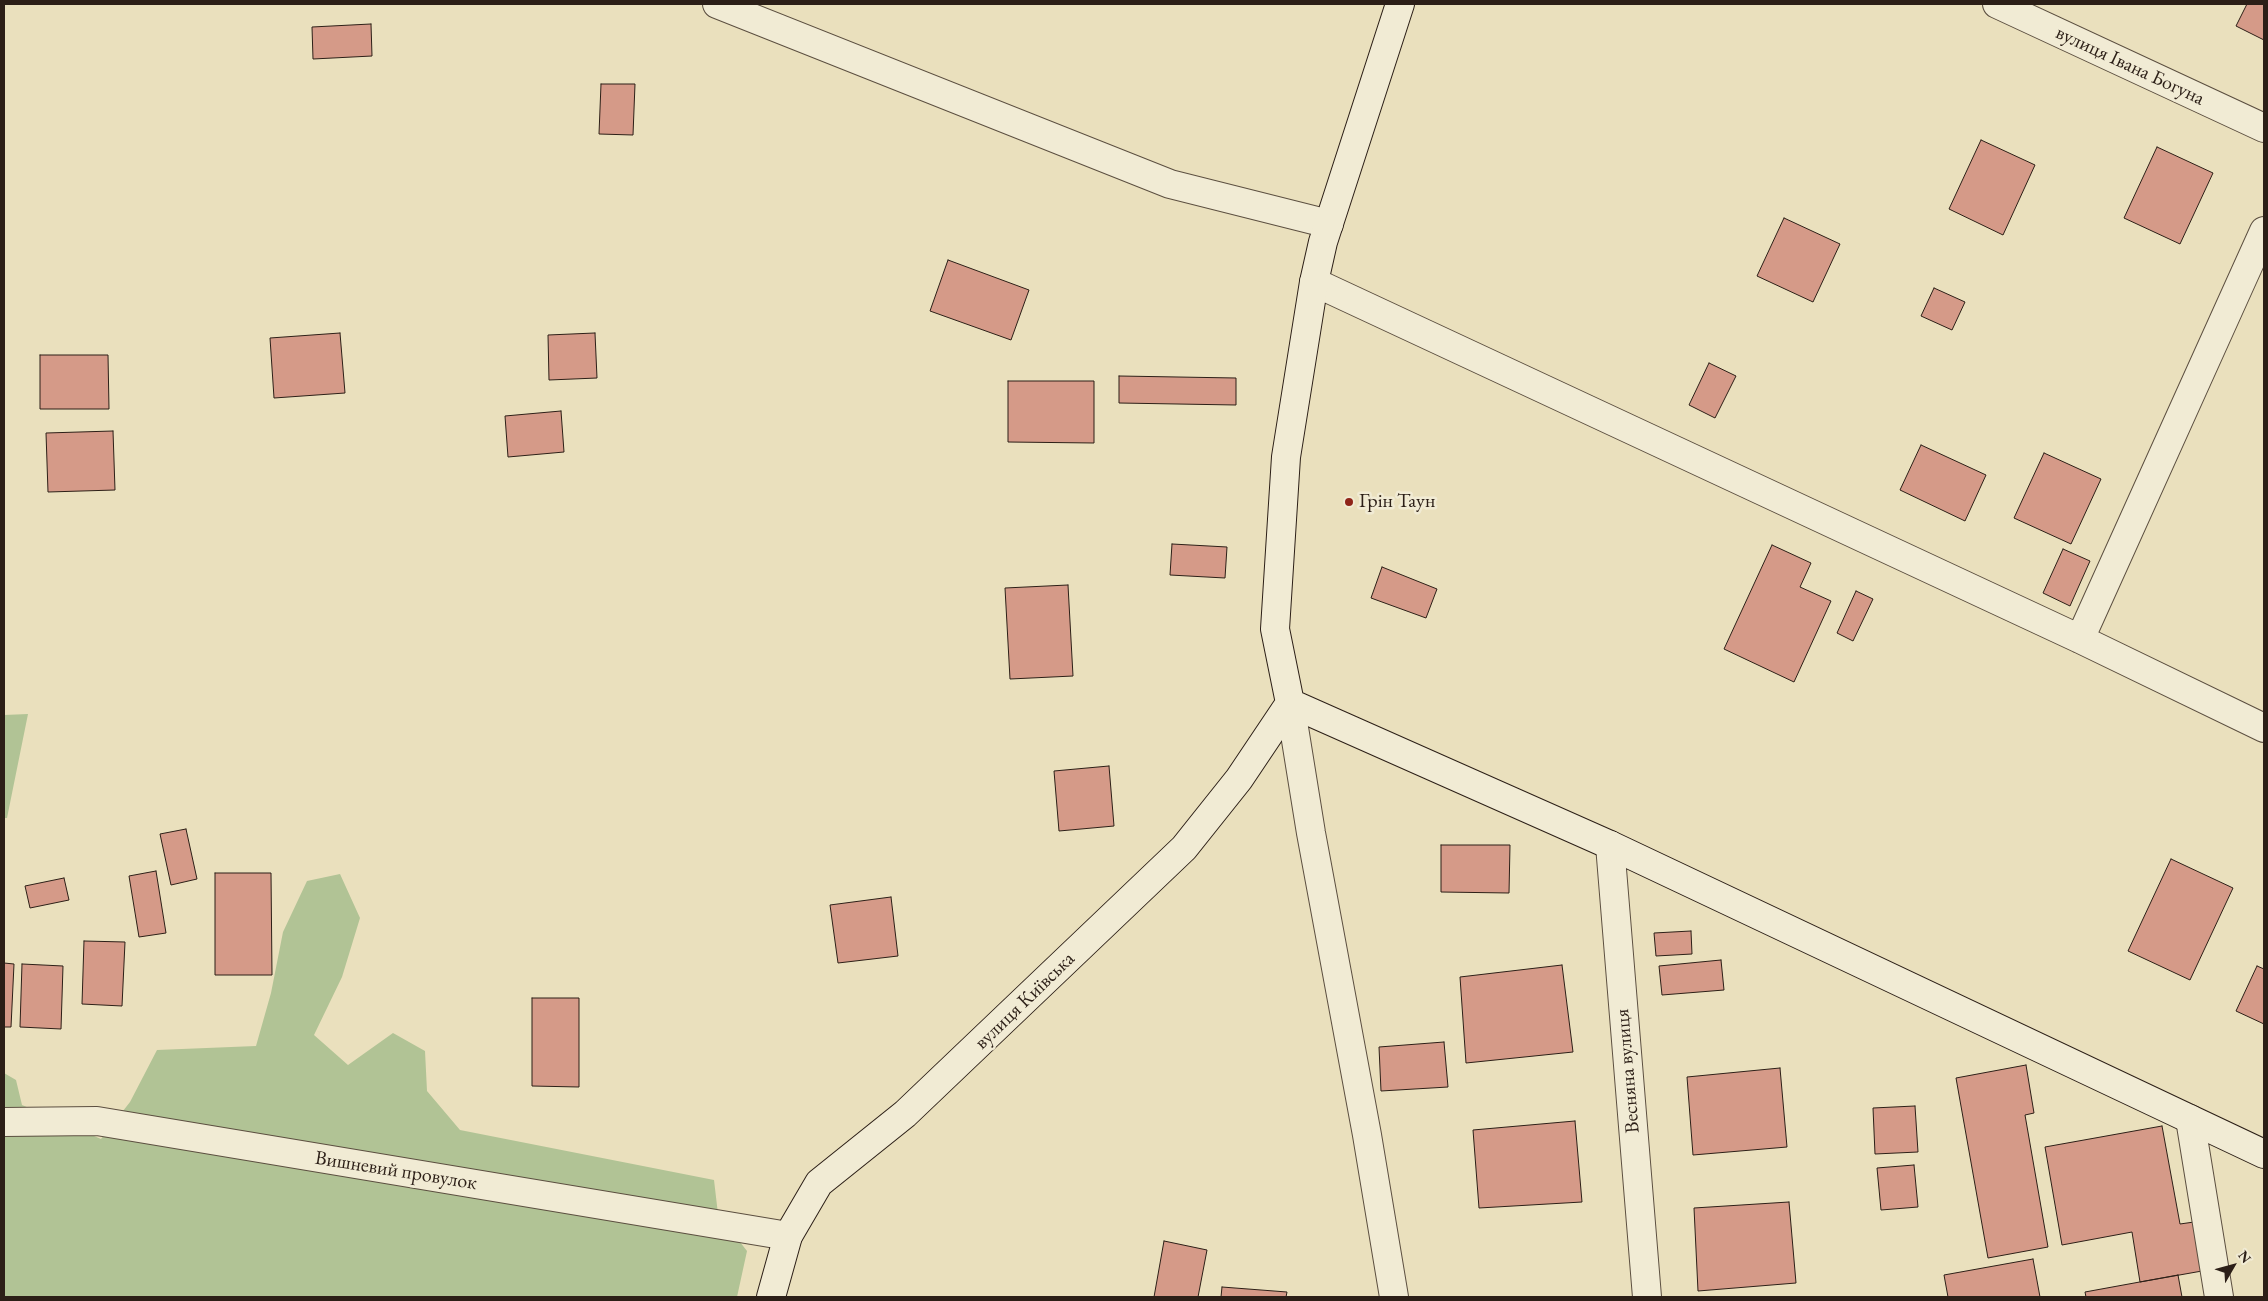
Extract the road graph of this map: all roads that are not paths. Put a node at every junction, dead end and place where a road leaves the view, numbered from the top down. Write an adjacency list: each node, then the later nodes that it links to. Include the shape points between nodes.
1 (717, 4): 5 (street, via 1170,184)
2 (1400, 4): 5 (street)
3 (1997, 4): 4 (street, вулиця Івана Богуна)
4 (2264, 128)
5 (1329, 224): 7 (street)
6 (2264, 230): 8 (street)
7 (1314, 282): 8 (street); 9 (street, via 1286,457 1275,629)
8 (2080, 639): 10 (street)
9 (1290, 703): 11 (street); 15 (street, вулиця Київська, via 1239,779 1184,848 905,1114 819,1183); 17 (street)
10 (2264, 728)
11 (1610, 845): 12 (street); 18 (street, Весняна вулиця)
12 (2190, 1119): 14 (street); 19 (street)
13 (4, 1122): 15 (street, Вишневий провулок, via 98,1121)
14 (2264, 1154)
15 (788, 1236): 16 (street, вулиця Київська)
16 (771, 1297)
17 (1394, 1297)
18 (1647, 1297)
19 (2219, 1297)

